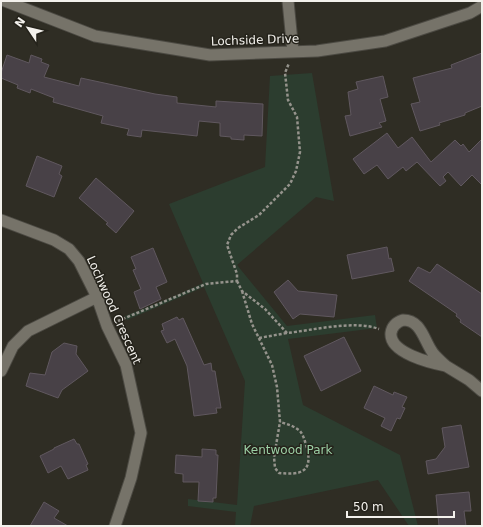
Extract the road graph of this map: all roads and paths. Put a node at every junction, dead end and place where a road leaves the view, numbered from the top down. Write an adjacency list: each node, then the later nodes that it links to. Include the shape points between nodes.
1 (5, 1): 4 (street, Lochside Drive, via 95,36 210,56)
2 (288, 1): 4 (street)
3 (482, 6): 4 (street, Lochside Drive, via 385,41)
4 (293, 52): 6 (path, via 285,73 288,100 298,117 300,152 296,171 290,184 259,215 231,235 227,245 237,274)
5 (1, 220): 8 (street, Lochwood Crescent, via 68,248 79,261)
6 (236, 281): 7 (path); 9 (path, via 206,284)
7 (242, 290): 10 (path, via 265,309); 12 (path)
8 (97, 297): 9 (street, Lochwood Crescent); 14 (street, via 28,331 13,346)
9 (107, 326): 17 (street, Lochwood Crescent, via 126,365 141,433 131,478)
10 (287, 333): 11 (path, via 359,326 372,327); 12 (path)
11 (391, 334): 13 (street, via 401,350 427,362); 13 (street, via 392,327 397,322 409,320 415,323 431,352)
12 (259, 338): 16 (path, via 272,366)
13 (446, 366): 15 (street)
14 (1, 371)
15 (482, 391)
16 (280, 422): 16 (path, via 274,457 275,468 279,473 293,474 304,470 308,467 309,457 305,439 300,432)
17 (115, 526)

